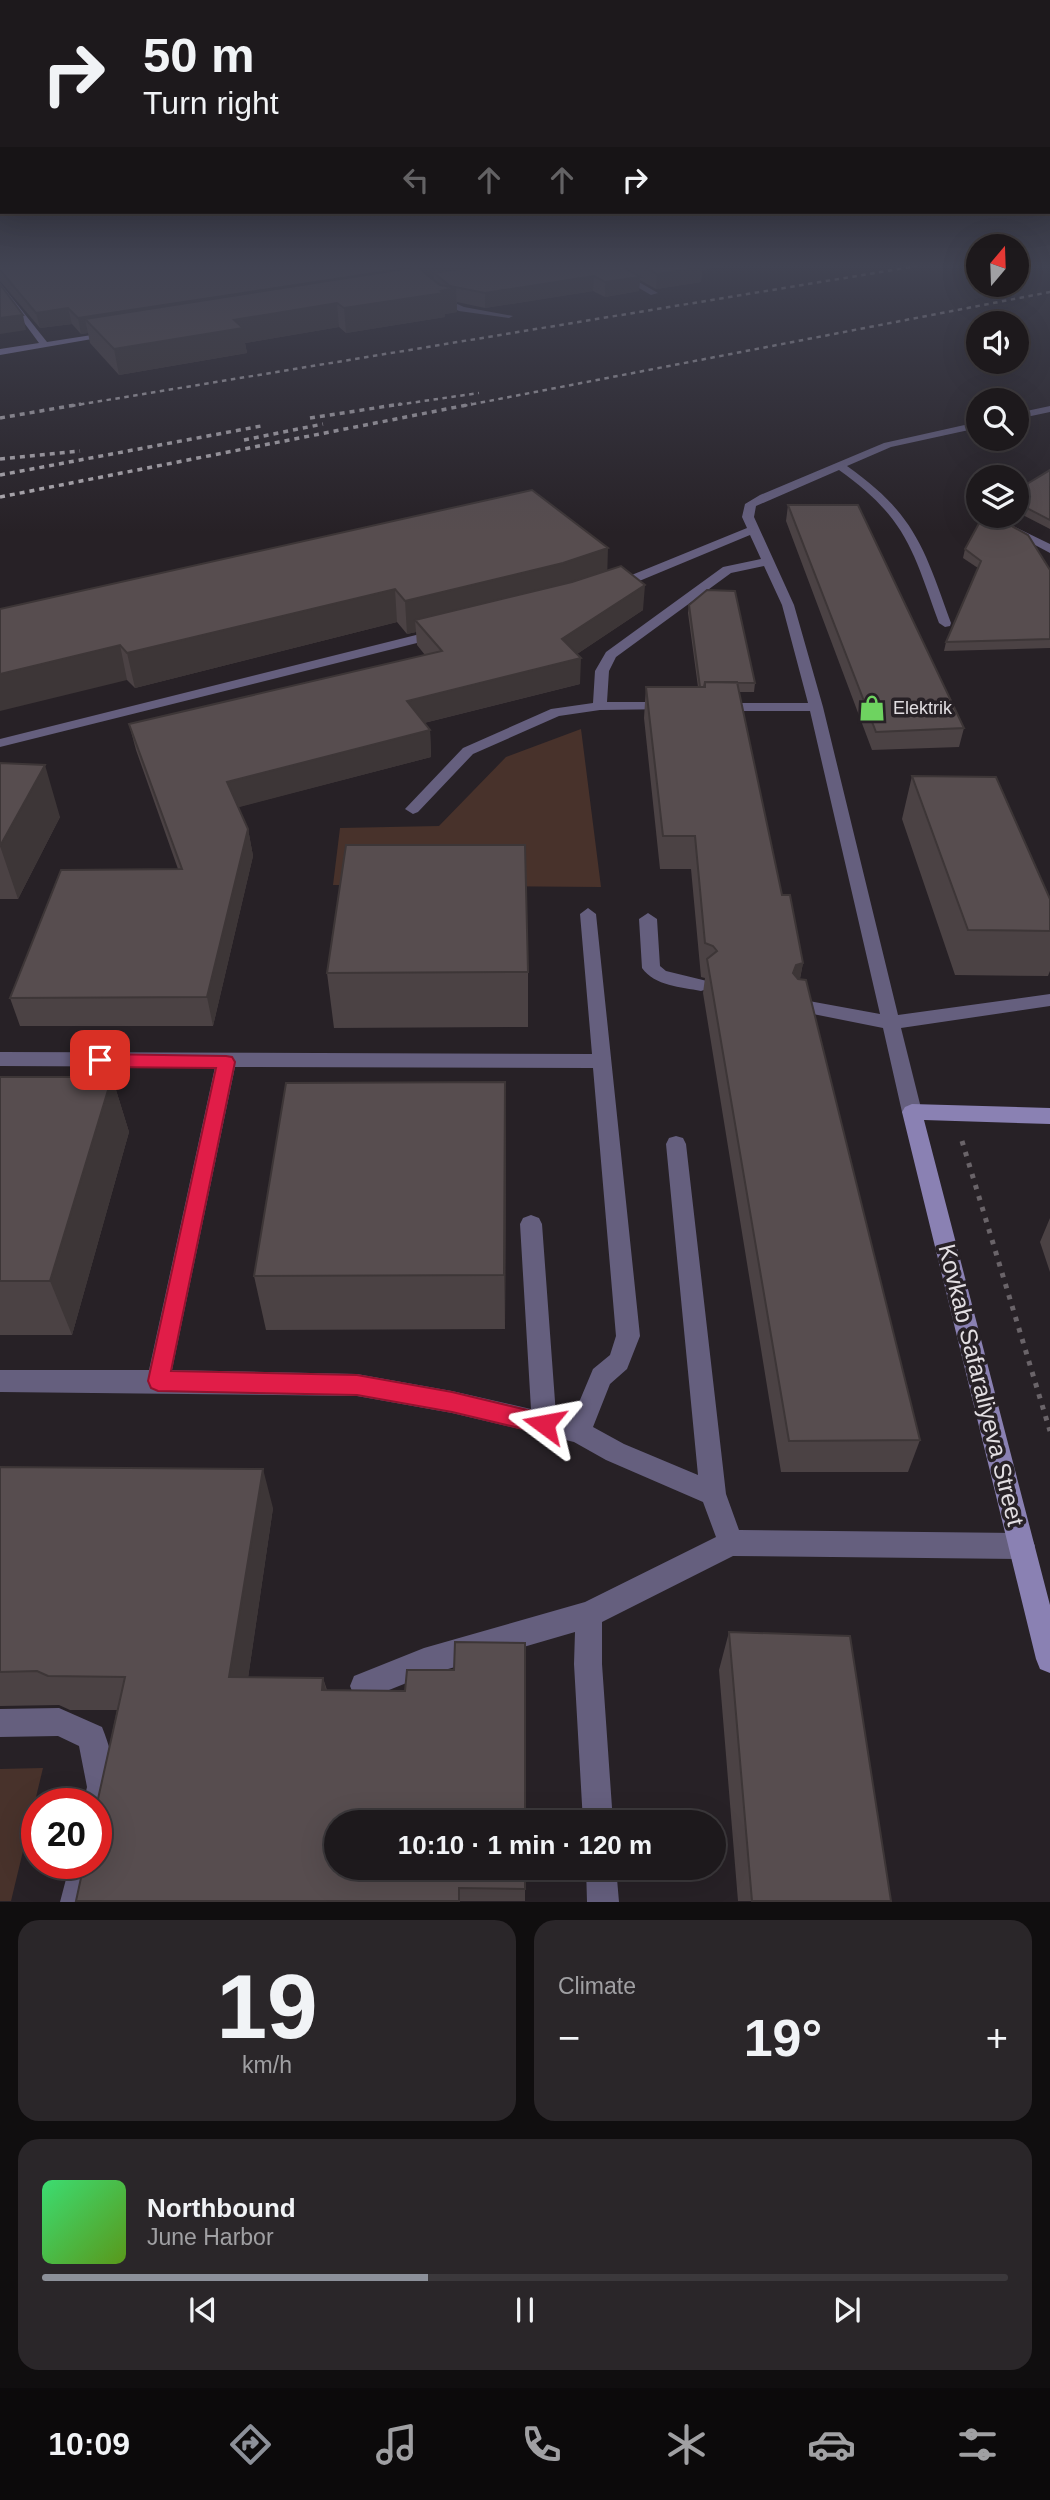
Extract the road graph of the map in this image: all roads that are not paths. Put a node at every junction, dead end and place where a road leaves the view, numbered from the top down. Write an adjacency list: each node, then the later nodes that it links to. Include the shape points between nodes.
1 (1050, 409): 2 (lane)
2 (1029, 413)
3 (966, 428): 4 (lane, via 888,445)
4 (839, 465): 6 (lane, via 751,504 748,517); 10 (lane, via 900,517 921,557)
5 (1012, 528): 7 (lane)
6 (755, 529): 8 (lane); 9 (lane)
7 (1050, 549)
8 (769, 561): 12 (lane, via 727,570 611,655 602,671); 15 (lane, via 788,606)
9 (598, 592)
10 (945, 623)
11 (459, 628): 16 (lane)
12 (600, 706): 13 (lane); 17 (lane, via 556,712 468,751)
13 (681, 706)
14 (708, 706): 15 (lane)
15 (816, 707): 23 (lane)
16 (0, 743)
17 (412, 808)
18 (588, 914): 25 (lane)
19 (648, 919): 20 (lane, via 651,968 660,976)
20 (701, 985)
21 (1050, 1000): 23 (lane)
22 (798, 1005): 23 (lane)
23 (891, 1023): 27 (lane)
24 (0, 1059): 26 (lane)
25 (601, 1061): 26 (lane); 34 (lane, via 628,1336 619,1362 601,1377)
26 (226, 1062): 32 (lane)
27 (912, 1112): 28 (main road); 37 (main road, Kovkab Safaraliyeva Street)
28 (1050, 1116)
29 (676, 1144): 35 (lane)
30 (531, 1224): 33 (lane)
31 (0, 1381): 32 (lane)
32 (158, 1381): 33 (lane, via 357,1385)
33 (544, 1424): 34 (lane)
34 (579, 1432): 35 (lane)
35 (713, 1494): 36 (lane)
36 (731, 1543): 37 (lane); 38 (lane)
37 (1021, 1546): 39 (main road, Kovkab Safaraliyeva Street)
38 (589, 1614): 40 (lane, via 424,1662); 43 (lane)
39 (1050, 1659)
40 (364, 1686)
41 (0, 1723): 42 (lane, via 59,1722 92,1737)
42 (102, 1788)
43 (597, 1810)
44 (81, 1879): 46 (lane)
45 (602, 1880): 47 (lane)
46 (76, 1902)
47 (603, 1902)

